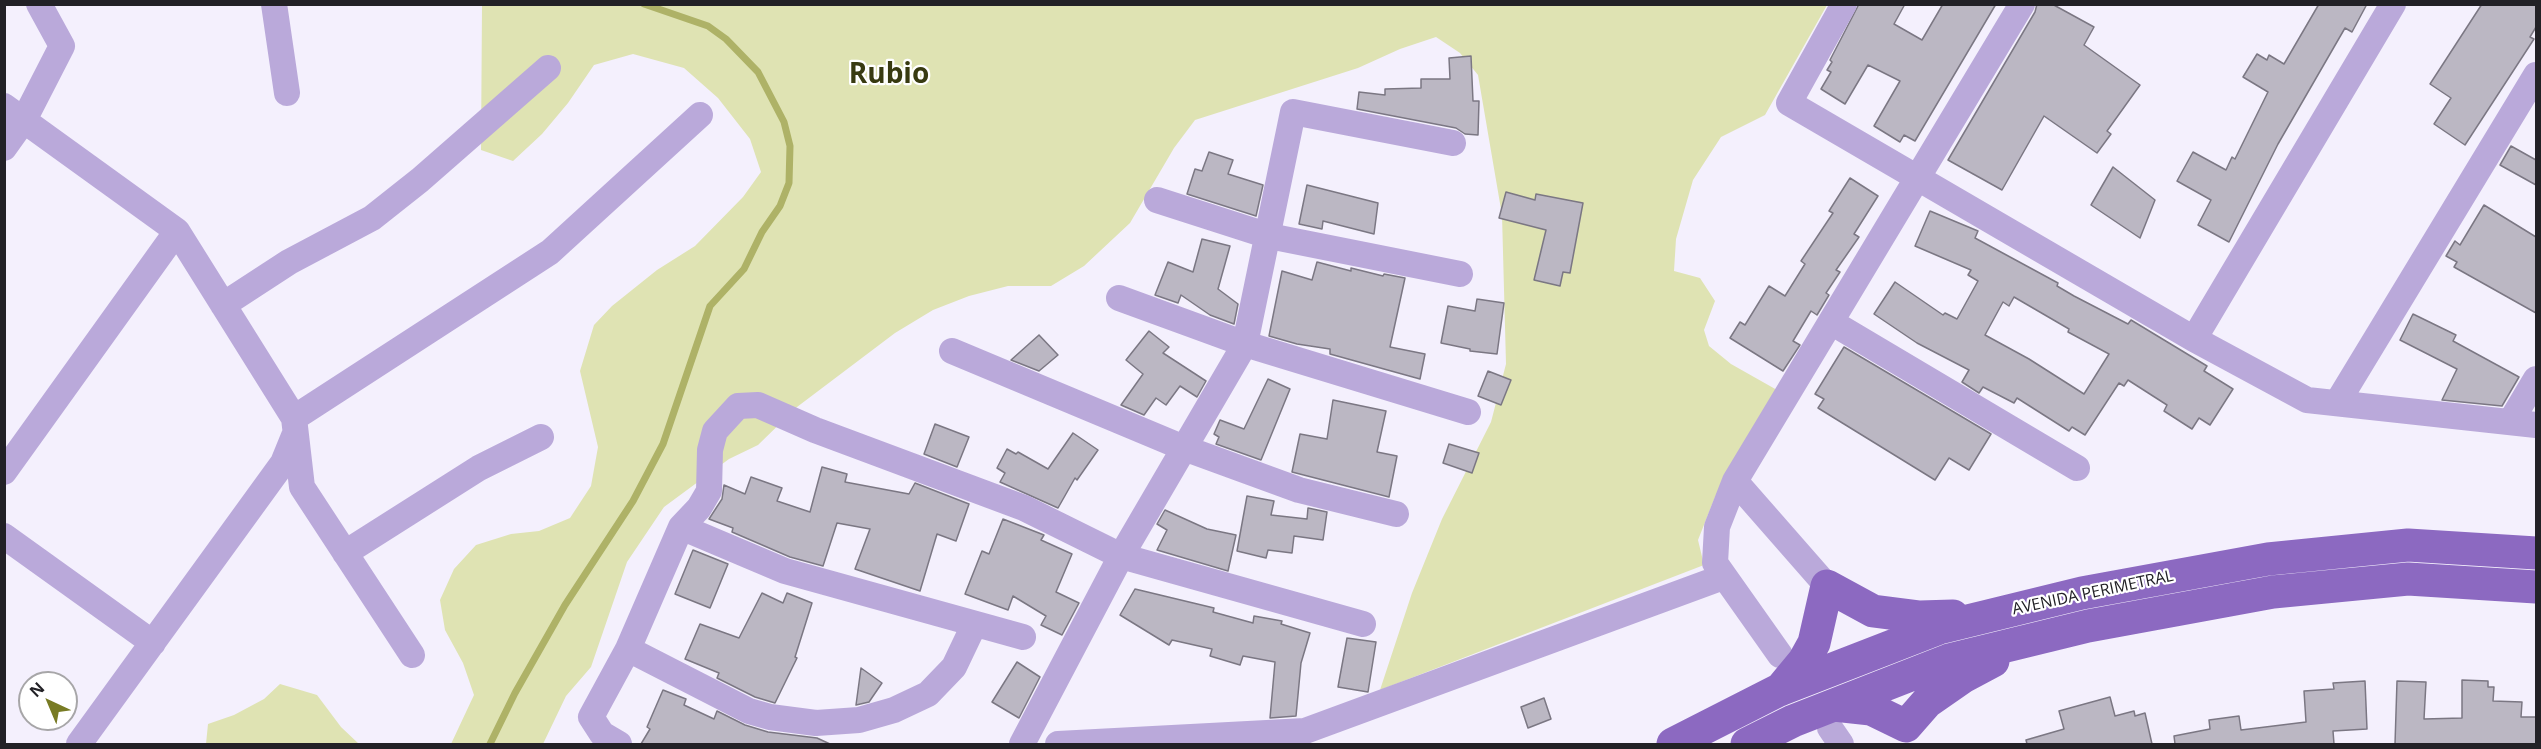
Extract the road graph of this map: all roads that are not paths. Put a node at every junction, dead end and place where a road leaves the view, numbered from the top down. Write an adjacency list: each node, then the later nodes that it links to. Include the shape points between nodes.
1 (39, 4): 9 (street, via 62,46)
2 (274, 4): 8 (street)
3 (1844, 4): 13 (street, via 1789,103)
4 (2022, 4): 13 (street)
5 (2393, 4): 21 (street)
6 (548, 68): 19 (street, via 372,218 289,262)
7 (2536, 75): 25 (street)
8 (287, 93)
9 (14, 113): 12 (street); 15 (street)
10 (700, 115): 29 (street, via 550,252)
11 (1453, 143): 16 (street, via 1293,112)
12 (4, 148)
13 (1918, 178): 20 (street); 21 (street)
14 (1157, 200): 16 (street)
15 (177, 231): 19 (street); 33 (street)
16 (1269, 236): 17 (street); 22 (street)
17 (1460, 274)
18 (1119, 298): 22 (street)
19 (223, 305): 29 (street)
20 (1831, 322): 32 (street); 34 (street)
21 (2194, 339): 25 (street, via 2307,400)
22 (1245, 344): 26 (street); 31 (street)
23 (952, 351): 31 (street)
24 (2536, 379): 27 (street)
25 (2337, 403): 27 (street)
26 (1468, 412)
27 (2511, 421): 28 (street)
28 (2536, 425)
29 (294, 427): 38 (street, via 302,487); 49 (street, via 283,463)
30 (541, 437): 38 (street, via 479,468)
31 (1184, 448): 35 (street, via 1299,490); 40 (street)
32 (2077, 468)
33 (4, 472)
34 (1735, 481): 41 (street, via 1717,527 1714,563); 42 (street)
35 (1396, 514)
36 (681, 527): 40 (street, via 708,491 715,431 738,406 758,405 1024,508); 46 (street, via 785,571); 50 (street)
37 (4, 536): 49 (street)
38 (345, 553): 52 (street)
39 (2536, 553): 44 (main road, AVENIDA PERIMETRAL, via 2408,545 2268,558 2082,593)
40 (1121, 556): 45 (street); 58 (street)
41 (1723, 577): 51 (street); 59 (street, via 1305,731)
42 (1827, 586): 44 (main road, via 1873,611 1920,617); 53 (main road, via 1814,643 1804,662)
43 (2536, 586): 48 (main road, AVENIDA PERIMETRAL, via 2408,579 2273,592)
44 (2000, 614): 53 (main road, AVENIDA PERIMETRAL, via 1939,628)
45 (1363, 624)
46 (974, 625): 47 (street); 50 (street, via 954,667 928,694 894,710 816,723 749,711)
47 (1023, 637)
48 (2031, 640): 54 (main road, AVENIDA PERIMETRAL, via 1949,660); 55 (main road, via 1963,677 1927,702)
49 (153, 643): 57 (street)
50 (628, 649): 56 (street, via 591,717)
51 (1780, 654)
52 (412, 655)
53 (1779, 690): 60 (main road, AVENIDA PERIMETRAL)
54 (1835, 726): 55 (main road, via 1872,709); 61 (main road, AVENIDA PERIMETRAL, via 1793,721)
55 (1908, 735)
56 (605, 741)
57 (79, 744)
58 (1023, 744)
59 (1058, 744)
60 (1673, 744)
61 (1747, 744)

